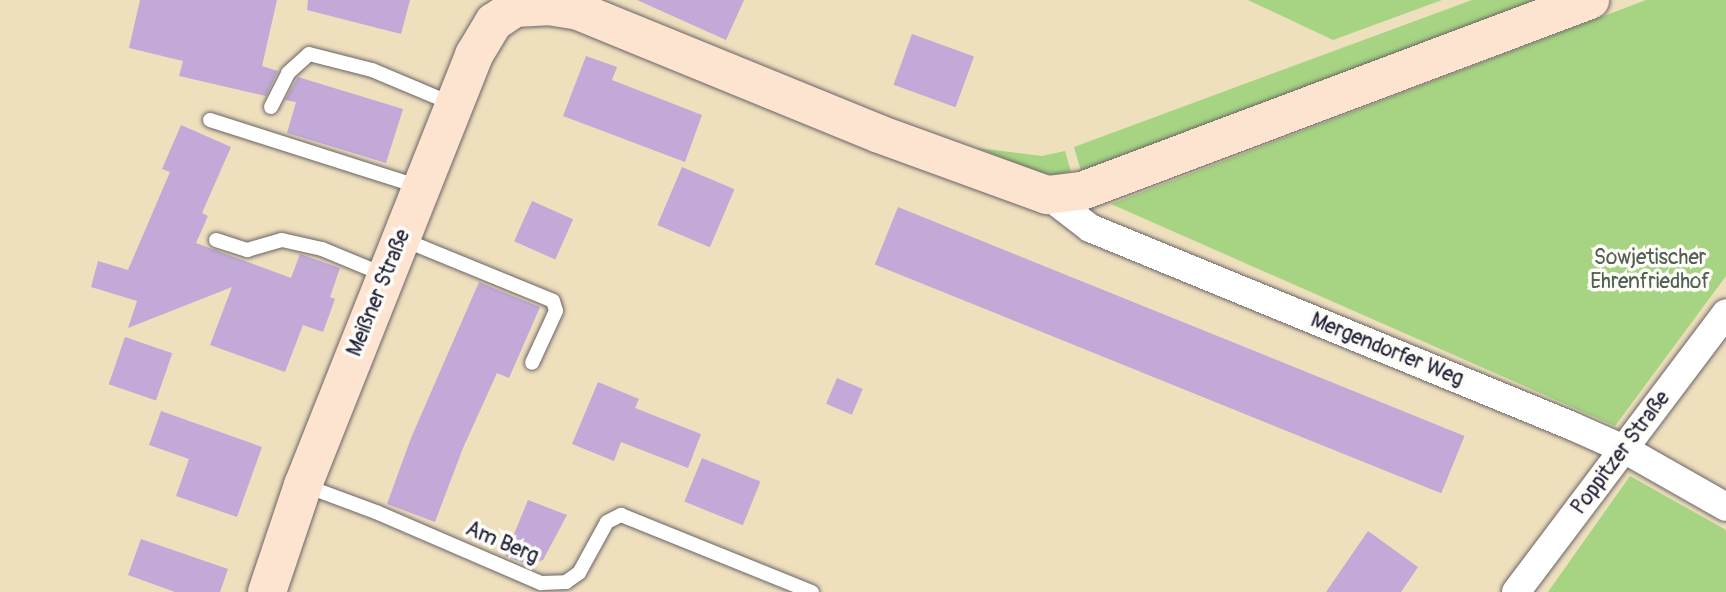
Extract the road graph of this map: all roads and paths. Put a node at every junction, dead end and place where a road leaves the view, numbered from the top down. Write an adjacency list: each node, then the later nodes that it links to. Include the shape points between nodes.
1 (1590, 0): 7 (main road, via 1083,191)
2 (516, 4): 3 (main road, Meißner Straße, via 494,22 474,55); 7 (main road, via 578,11 880,134)
3 (454, 105): 4 (lane, via 372,70 309,54 288,73); 6 (main road, Meißner Straße)
4 (271, 107)
5 (210, 120): 6 (lane)
6 (421, 188): 8 (main road, Meißner Straße)
7 (1047, 195): 13 (street, Mergendorfer Weg, via 1090,228)
8 (401, 238): 10 (main road, Meißner Straße); 12 (lane, via 553,301 556,311)
9 (216, 240): 10 (lane, via 247,250 282,240 322,249)
10 (386, 275): 14 (main road, Meißner Straße)
11 (1726, 313): 13 (street, Poppitzer Straße)
12 (532, 363)
13 (1624, 449): 15 (street, Mergendorfer Weg); 18 (street, Poppitzer Straße)
14 (303, 485): 16 (main road, Meißner Straße); 17 (lane, Am Berg, via 541,583 566,582 579,573 607,522 621,515)
15 (1726, 507)
16 (267, 592)
17 (812, 592)
18 (1516, 592)

